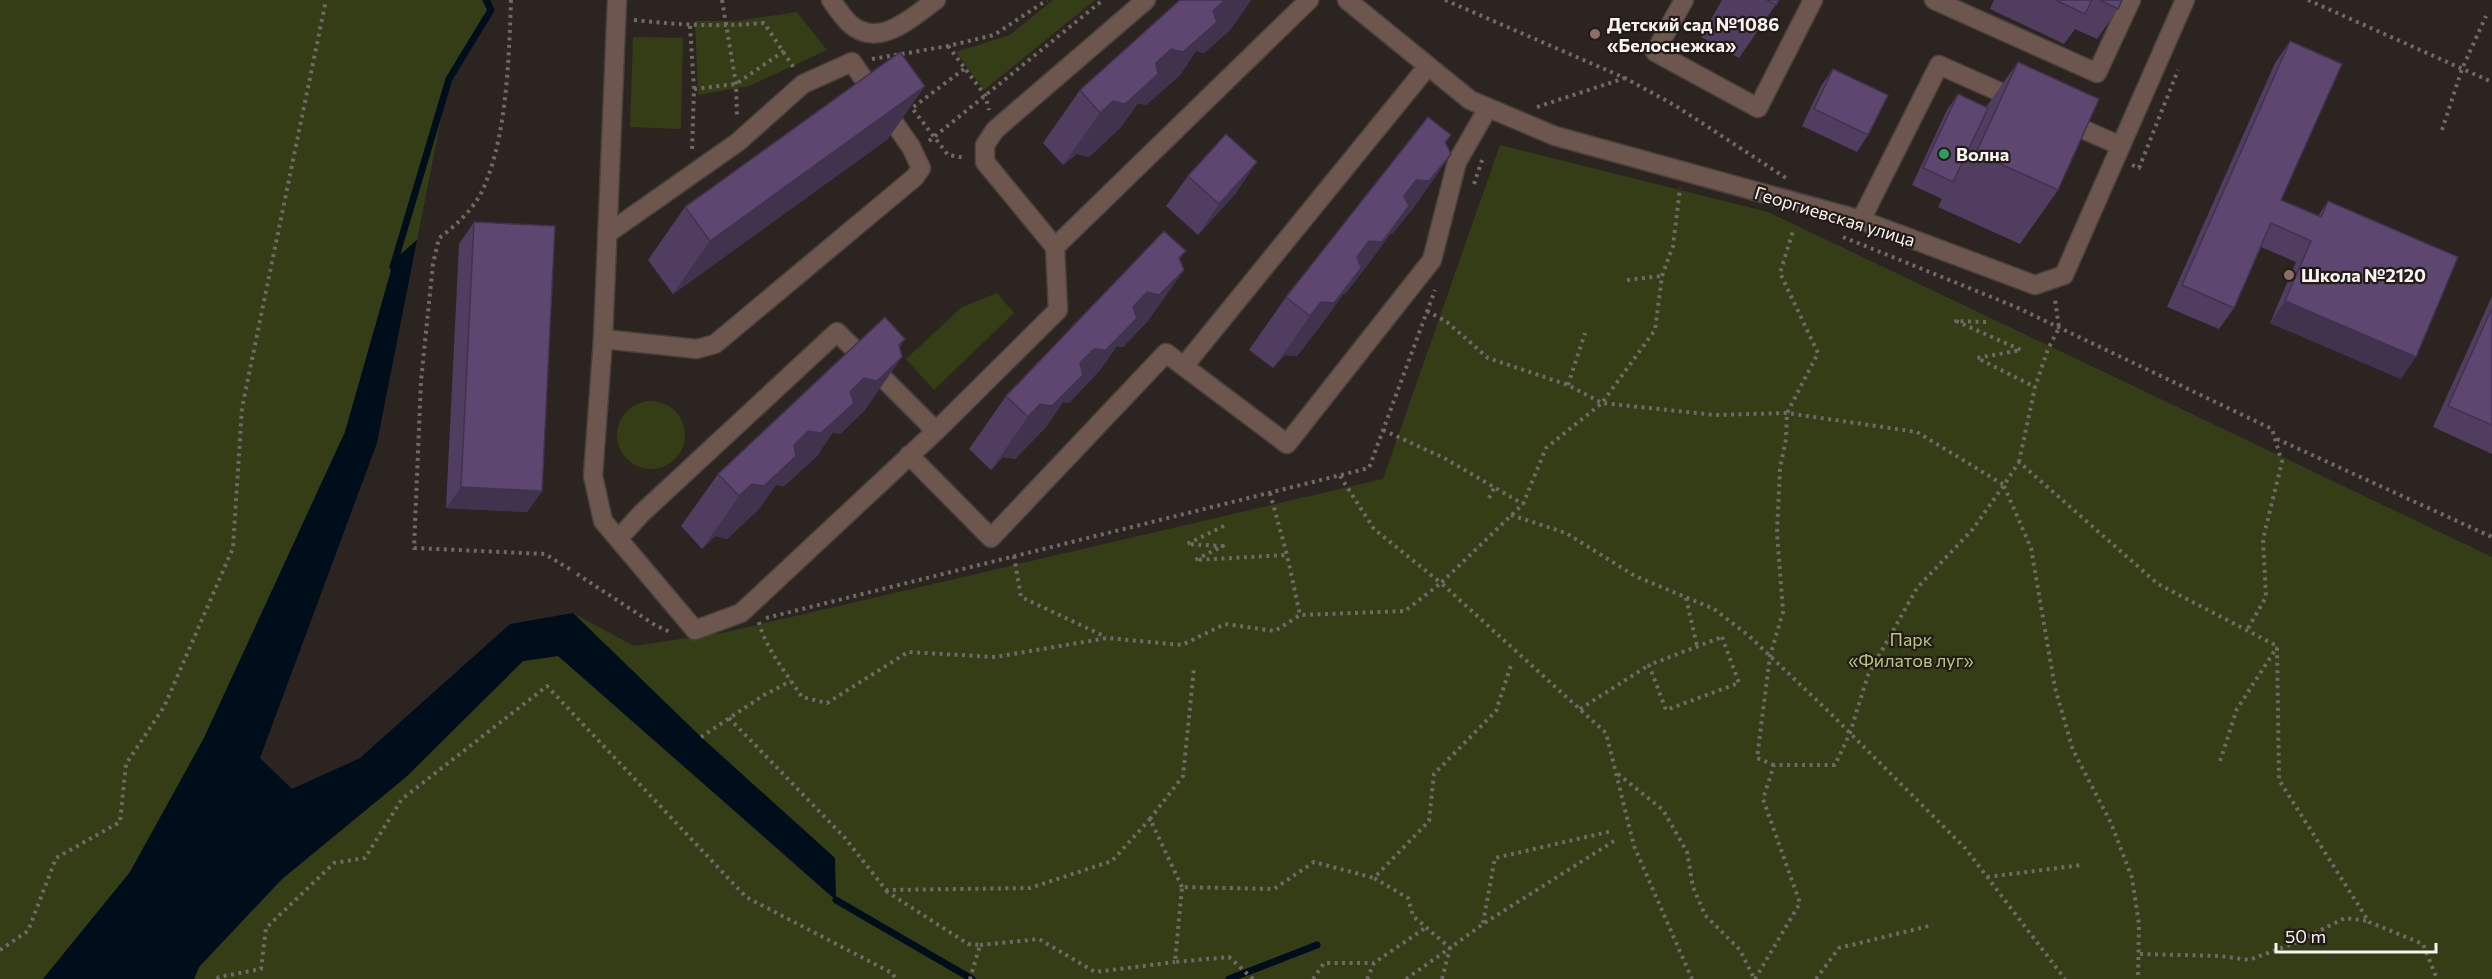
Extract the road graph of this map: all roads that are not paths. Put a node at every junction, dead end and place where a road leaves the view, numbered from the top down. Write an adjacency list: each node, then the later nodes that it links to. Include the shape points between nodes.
1 (831, 0): 2 (street, via 861,32 880,35 901,26)
2 (936, 0)
3 (1146, 0): 17 (street, via 995,130 985,145 984,162)
4 (1309, 0): 17 (street)
5 (1347, 0): 12 (street, Георгиевская улица)
6 (1684, 0): 7 (street, via 1655,52 1758,108)
7 (1813, 0)
8 (1934, 0): 9 (street, via 2097,73)
9 (2131, 0)
10 (2185, 0): 14 (street)
11 (616, 9): 16 (street)
12 (1428, 66): 13 (street, Георгиевская улица, via 1470,100); 19 (street)
13 (1488, 108): 15 (street, Георгиевская улица, via 1555,136); 19 (street, via 1457,162 1432,260 1287,444)
14 (2121, 146): 15 (street, Георгиевская улица, via 2064,275 2035,285); 15 (street, via 1939,65)
15 (1861, 220)
16 (607, 234): 18 (street); 18 (street, via 738,142 803,84 852,62 921,168 715,344 697,349)
17 (1055, 247): 20 (street, via 1058,310)
18 (603, 339): 22 (street, via 593,476 603,521)
19 (1185, 366): 21 (street, via 1166,353 991,538)
20 (936, 431): 21 (street); 22 (street, via 837,332)
21 (909, 455): 22 (street, via 741,613 695,630)
22 (619, 538)

